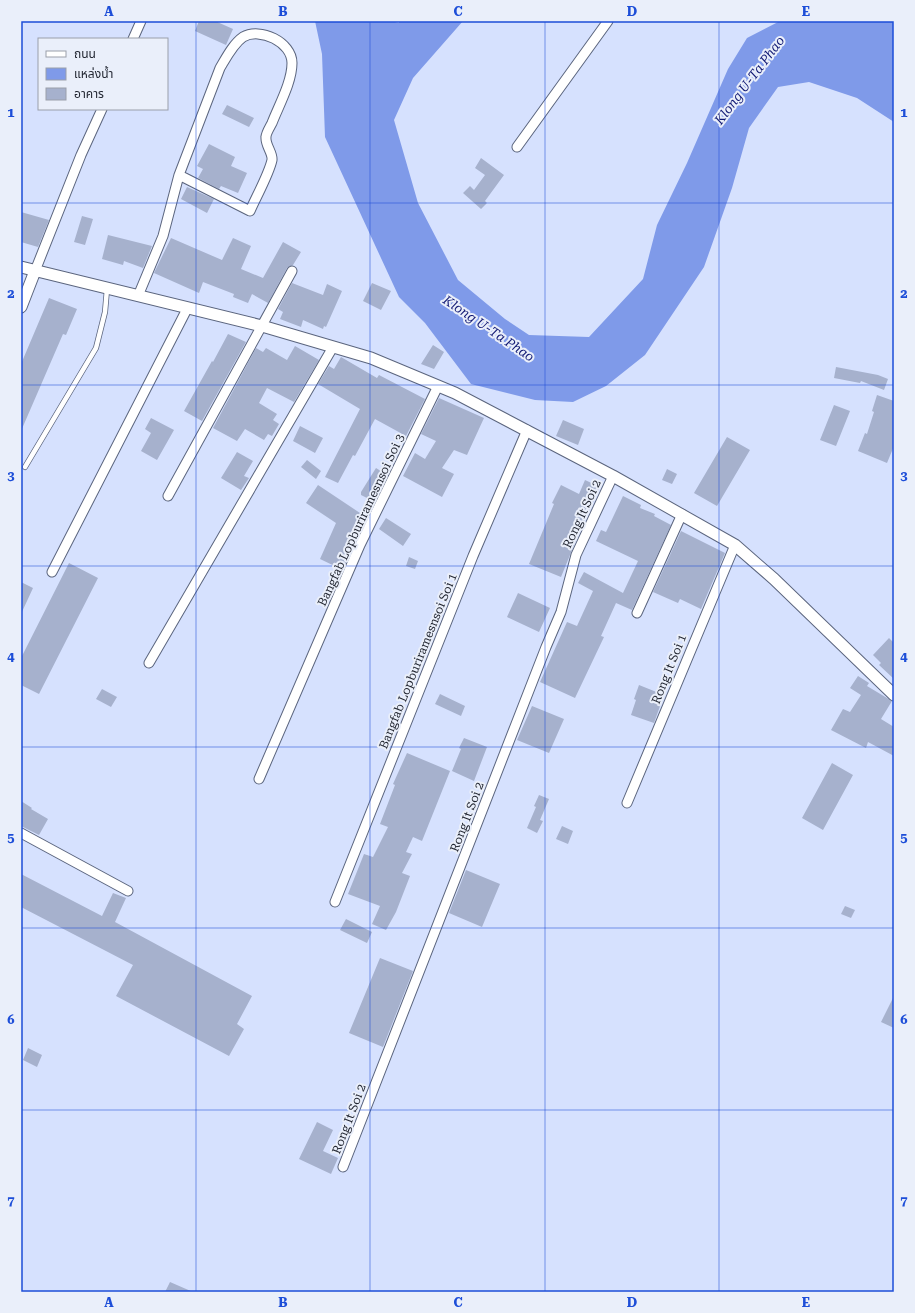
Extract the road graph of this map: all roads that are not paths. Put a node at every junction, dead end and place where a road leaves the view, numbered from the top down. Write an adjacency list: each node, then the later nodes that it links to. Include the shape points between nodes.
1 (140, 21): 3 (street)
2 (608, 21): 5 (street)
3 (132, 38)
4 (102, 110): 9 (street)
5 (517, 147)
6 (179, 175): 6 (street, via 220,68 233,48 242,38 252,33 262,34 286,48 292,63 289,78 266,137 272,159 250,211); 11 (street, via 163,236)
7 (21, 267): 9 (street)
8 (292, 271): 14 (street)
9 (35, 272): 10 (street); 12 (street)
10 (107, 289): 11 (street); 18 (lane, via 105,312 96,348)
11 (138, 296): 13 (street)
12 (21, 307)
13 (187, 309): 14 (street); 23 (street)
14 (262, 326): 15 (street); 20 (street)
15 (333, 347): 16 (street, via 371,358); 25 (street)
16 (438, 386): 17 (street); 27 (street, Bangfab Lopburiramesnsoi Soi 3, via 360,545)
17 (527, 430): 19 (street); 31 (street, Bangfab Lopburiramesnsoi Soi 1, via 473,556)
18 (25, 467)
19 (613, 476): 21 (street); 32 (street, Rong It Soi 2, via 576,555 562,612 546,647)
20 (168, 496)
21 (682, 514): 22 (street); 24 (street)
22 (735, 545): 26 (street, via 774,579); 28 (street, Rong It Soi 1)
23 (52, 572)
24 (637, 613)
25 (149, 663)
26 (894, 696)
27 (259, 779)
28 (628, 803)
29 (21, 833): 30 (street)
30 (128, 891)
31 (335, 902)
32 (343, 1167)

